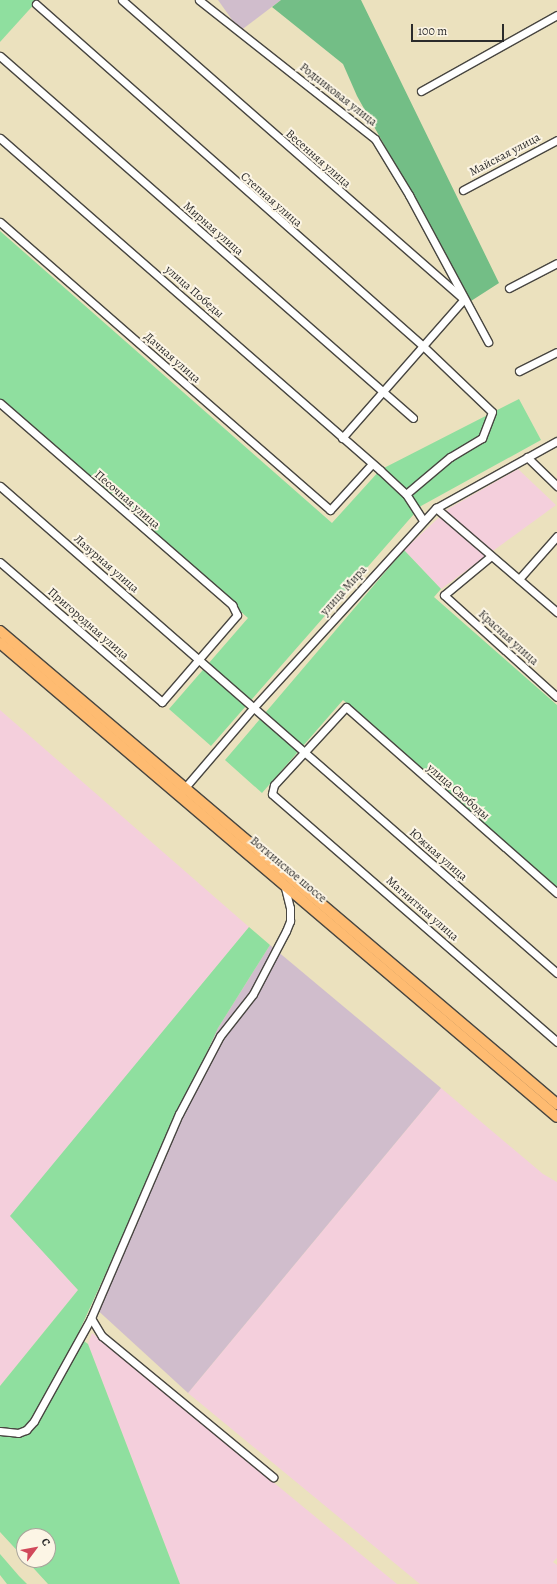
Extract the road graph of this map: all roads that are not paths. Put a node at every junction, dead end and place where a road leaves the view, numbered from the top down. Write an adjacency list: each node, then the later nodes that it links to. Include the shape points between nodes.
1 (122, 0): 13 (street, Весенняя улица, via 312,169)
2 (199, 0): 13 (street, Родниковая улица, via 375,139 409,196)
3 (36, 4): 15 (street, Степная улица)
4 (557, 15): 6 (street)
5 (0, 56): 18 (street, Мирная улица)
6 (421, 91)
7 (0, 138): 21 (street, улица Победы)
8 (557, 140): 9 (street, Майская улица)
9 (463, 190)
10 (0, 222): 24 (street, Дачная улица, via 330,510)
11 (557, 263): 12 (street)
12 (509, 288)
13 (464, 299): 14 (street, Весенняя улица); 15 (street)
14 (488, 342)
15 (423, 346): 18 (street); 27 (street, Степная улица, via 492,412 482,438 450,457)
16 (557, 352): 17 (street)
17 (519, 371)
18 (384, 393): 20 (street, Мирная улица); 21 (street)
19 (0, 403): 37 (street, Песочная улица, via 232,605 237,615)
20 (412, 418)
21 (342, 438): 24 (street, улица Победы)
22 (557, 441): 23 (street, улица Мира)
23 (527, 457): 26 (street); 28 (street, улица Мира)
24 (372, 464): 27 (street, улица Победы)
25 (0, 486): 37 (street, Лазурная улица)
26 (557, 486)
27 (406, 494): 29 (street, улица Победы)
28 (436, 508): 29 (street, улица Мира); 31 (street)
29 (423, 520): 39 (street, улица Мира)
30 (557, 536): 33 (street)
31 (491, 556): 33 (street); 38 (street, Красная улица, via 444,595)
32 (0, 562): 37 (street, Пригородная улица, via 162,702)
33 (519, 579): 34 (street)
34 (557, 612)
35 (0, 631): 41 (main road, Воткинское шоссе)
36 (0, 643): 41 (main road, Воткинское шоссе)
37 (198, 659): 39 (street, Лазурная улица)
38 (557, 697)
39 (254, 707): 40 (street, Южная улица); 41 (street, улица Мира)
40 (305, 752): 43 (street, улица Свободы, via 346,707); 44 (street, Южная улица); 45 (street, Магнитная улица, via 274,785 272,794)
41 (182, 791): 42 (main road, Воткинское шоссе); 46 (main road, Воткинское шоссе)
42 (284, 883): 47 (main road, Воткинское шоссе); 48 (street, via 290,908 290,921 286,931 252,994 220,1036 179,1114)
43 (557, 893)
44 (557, 973)
45 (557, 1042)
46 (557, 1104)
47 (557, 1117)
48 (91, 1318): 49 (street, via 34,1421 26,1430 18,1433); 50 (street, via 102,1336)
49 (0, 1431)
50 (273, 1477)

